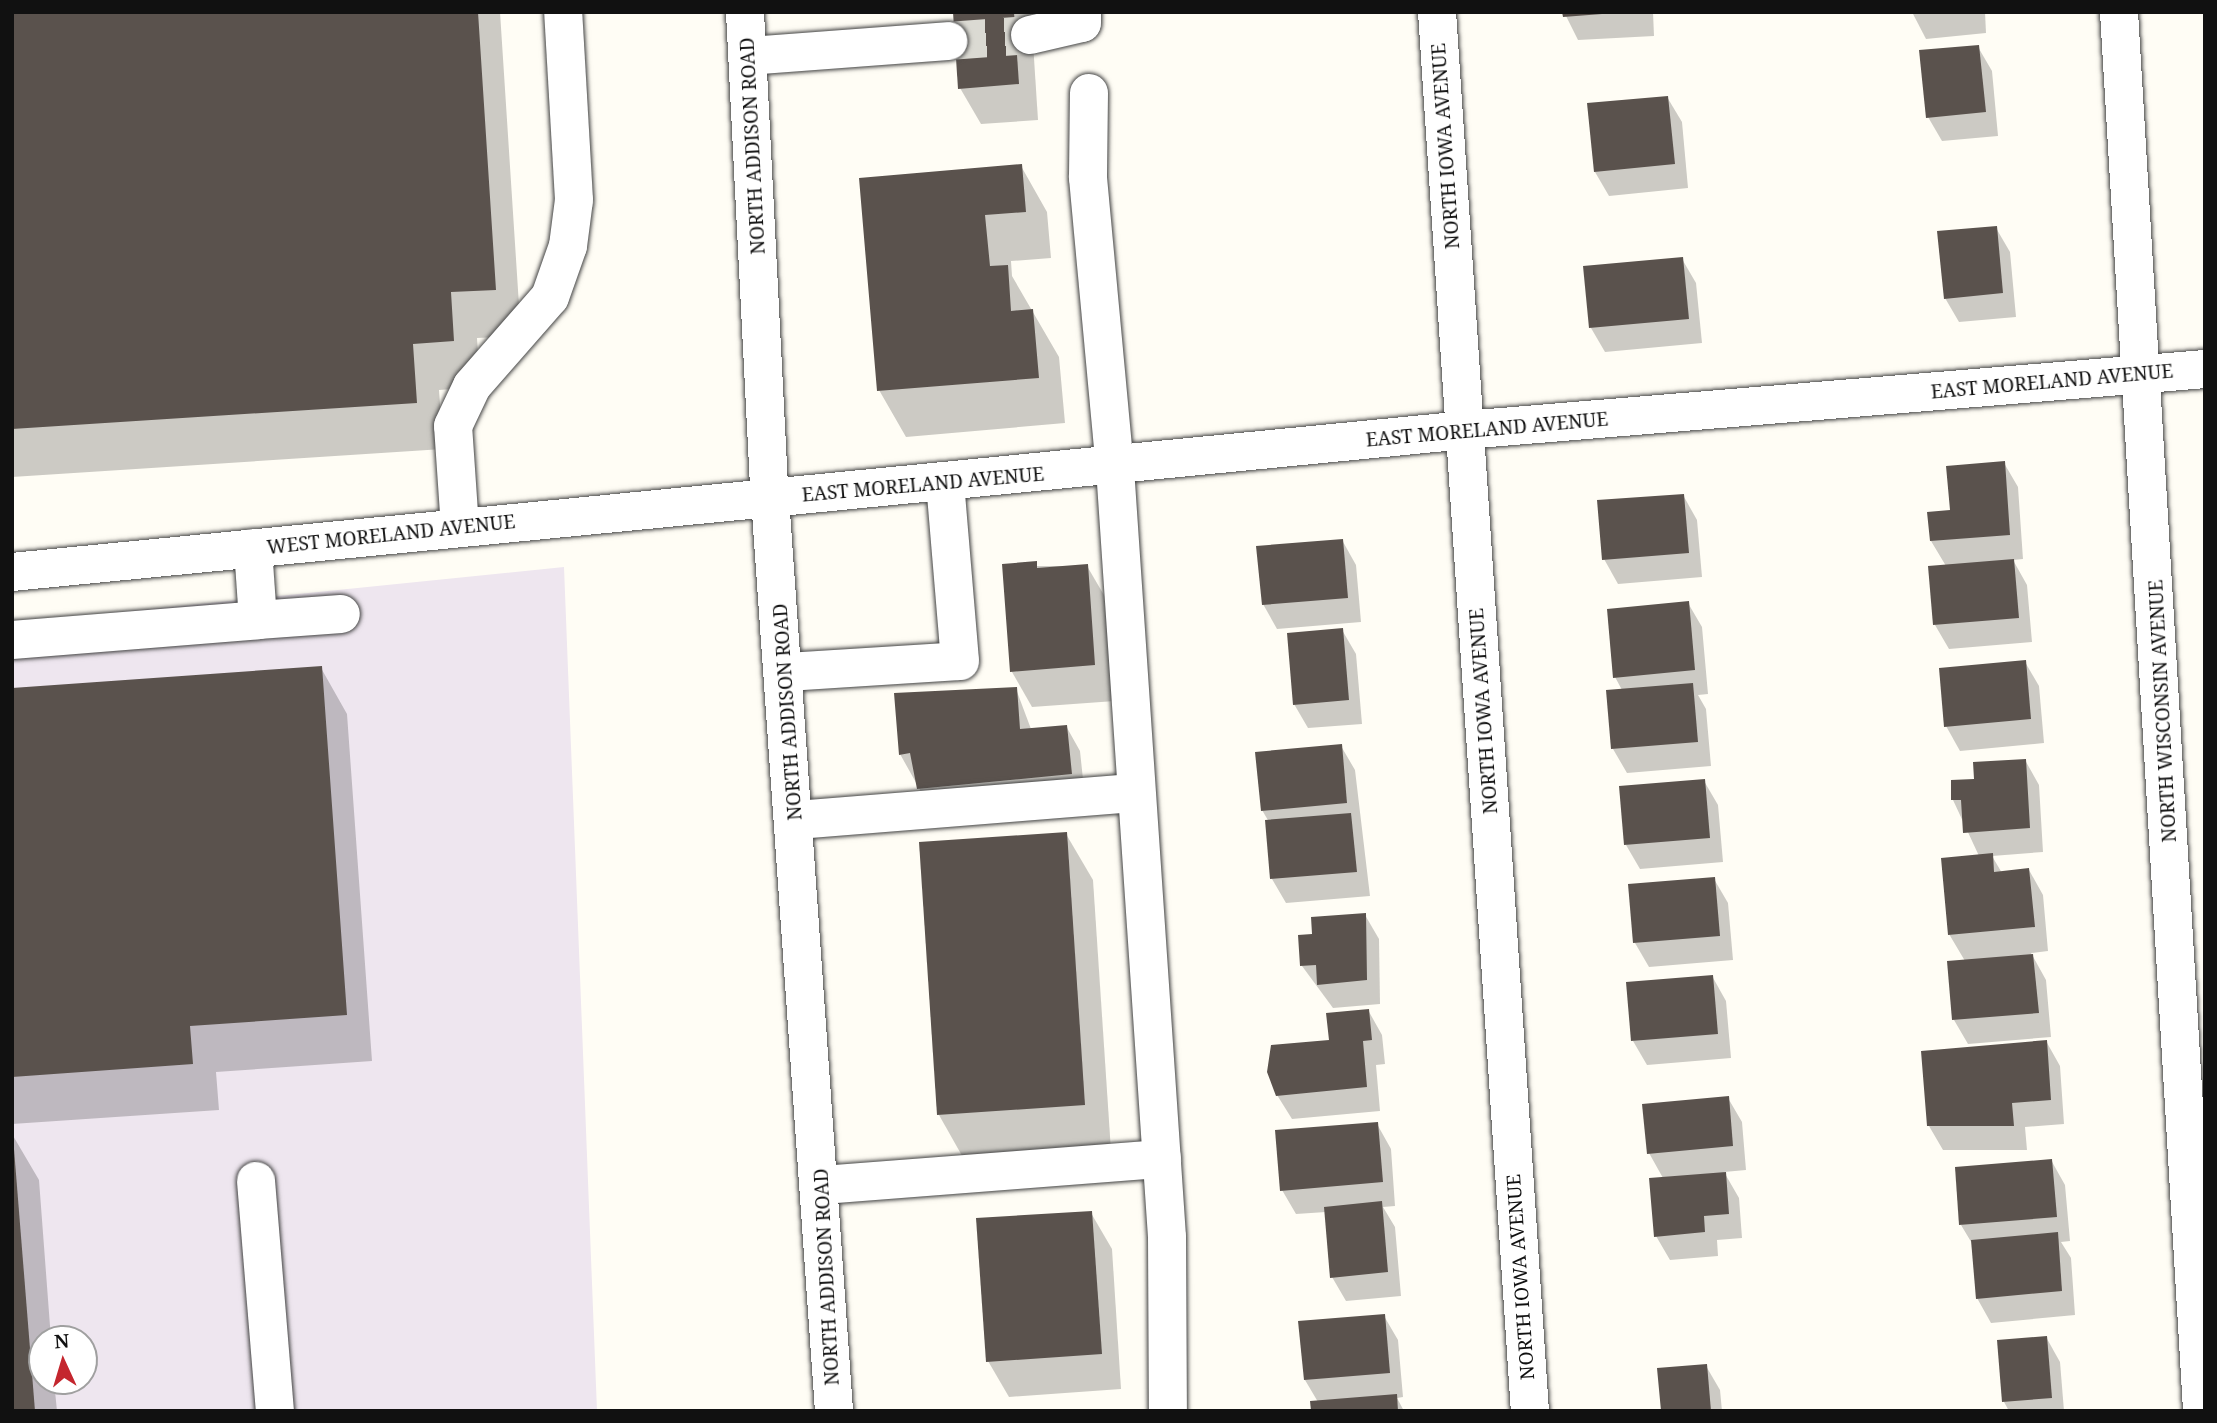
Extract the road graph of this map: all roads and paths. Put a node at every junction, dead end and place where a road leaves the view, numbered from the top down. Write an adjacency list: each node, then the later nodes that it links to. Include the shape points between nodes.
1 (562, 12): 16 (street, via 574,200 568,246 550,297 472,386 453,426)
2 (745, 12): 8 (street, NORTH ADDISON ROAD)
3 (1437, 12): 12 (street, NORTH IOWA AVENUE)
4 (2119, 12): 11 (street, NORTH WISCONSIN AVENUE)
5 (1082, 18): 6 (street)
6 (1030, 35)
7 (948, 41): 8 (street)
8 (750, 56): 15 (street, NORTH ADDISON ROAD)
9 (1089, 93): 13 (street, via 1088,178)
10 (2205, 369): 11 (street, EAST MORELAND AVENUE)
11 (2144, 374): 12 (street, EAST MORELAND AVENUE); 32 (street, NORTH WISCONSIN AVENUE)
12 (1465, 430): 13 (street, EAST MORELAND AVENUE); 31 (street, NORTH IOWA AVENUE)
13 (1115, 468): 14 (street, EAST MORELAND AVENUE); 23 (street)
14 (946, 483): 15 (street, EAST MORELAND AVENUE); 22 (street, via 960,661)
15 (770, 498): 16 (street, WEST MORELAND AVENUE); 22 (street, NORTH ADDISON ROAD)
16 (460, 528): 17 (street, WEST MORELAND AVENUE)
17 (253, 548): 18 (street, WEST MORELAND AVENUE); 20 (street)
18 (12, 572)
19 (341, 614): 20 (street)
20 (258, 620): 21 (street)
21 (12, 640)
22 (786, 672): 24 (street, NORTH ADDISON ROAD)
23 (1136, 793): 24 (street); 25 (street)
24 (797, 820): 27 (street, NORTH ADDISON ROAD)
25 (1161, 1159): 27 (street); 30 (street)
26 (256, 1181): 28 (street)
27 (821, 1185): 29 (street, NORTH ADDISON ROAD)
28 (275, 1411)
29 (834, 1411)
30 (1168, 1411)
31 (1530, 1411)
32 (2202, 1411)

